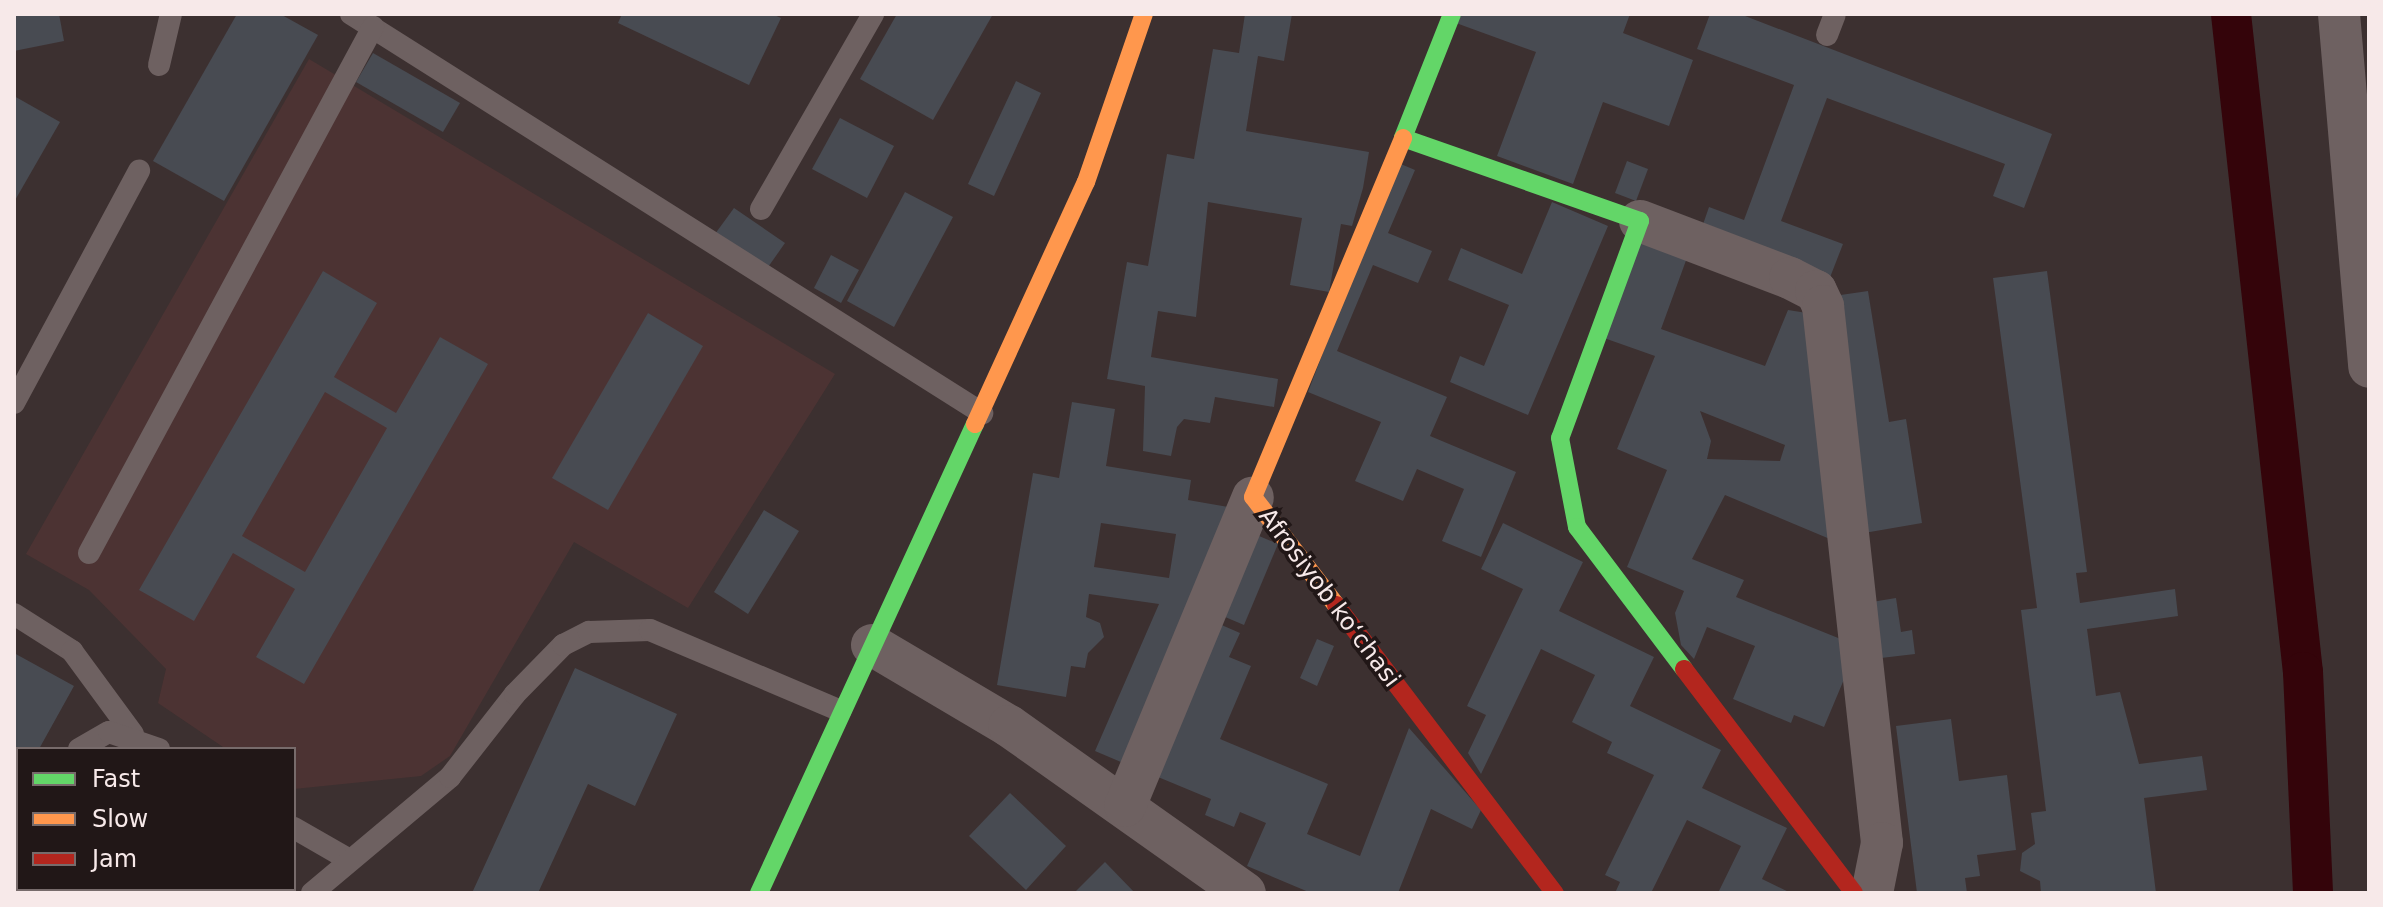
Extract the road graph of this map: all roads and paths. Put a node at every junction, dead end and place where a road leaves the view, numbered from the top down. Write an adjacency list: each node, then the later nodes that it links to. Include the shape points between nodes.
1 (171, 14): 8 (lane)
2 (351, 14): 7 (lane)
3 (873, 14): 11 (lane)
4 (1144, 14): 15 (street, via 1086,182)
5 (1452, 14): 9 (street, Afrosiyob koʻchasi)
6 (2339, 14): 13 (street)
7 (373, 27): 15 (lane); 17 (lane)
8 (159, 65)
9 (1403, 138): 12 (street); 16 (street, Afrosiyob koʻchasi)
10 (139, 171): 14 (lane)
11 (761, 209)
12 (1640, 221): 31 (street, via 1560,438 1577,527); 32 (street, via 1790,278 1816,291 1823,306 1882,843)
13 (2369, 367)
14 (14, 403)
15 (982, 413): 19 (street)
16 (1253, 497): 24 (street); 30 (street, Afrosiyob koʻchasi)
17 (89, 553)
18 (14, 614): 21 (lane, via 72,651)
19 (872, 645): 20 (street); 24 (street)
20 (841, 711): 26 (lane, via 650,630 589,632 563,645 515,694 450,777); 28 (street)
21 (133, 734): 22 (lane, via 109,732); 23 (lane)
22 (83, 747)
23 (156, 747)
24 (1125, 806): 29 (street)
25 (296, 829): 26 (lane)
26 (348, 859): 27 (lane)
27 (312, 893)
28 (759, 893)
29 (1245, 893)
30 (1555, 893)
31 (1854, 893)
32 (1872, 893)

